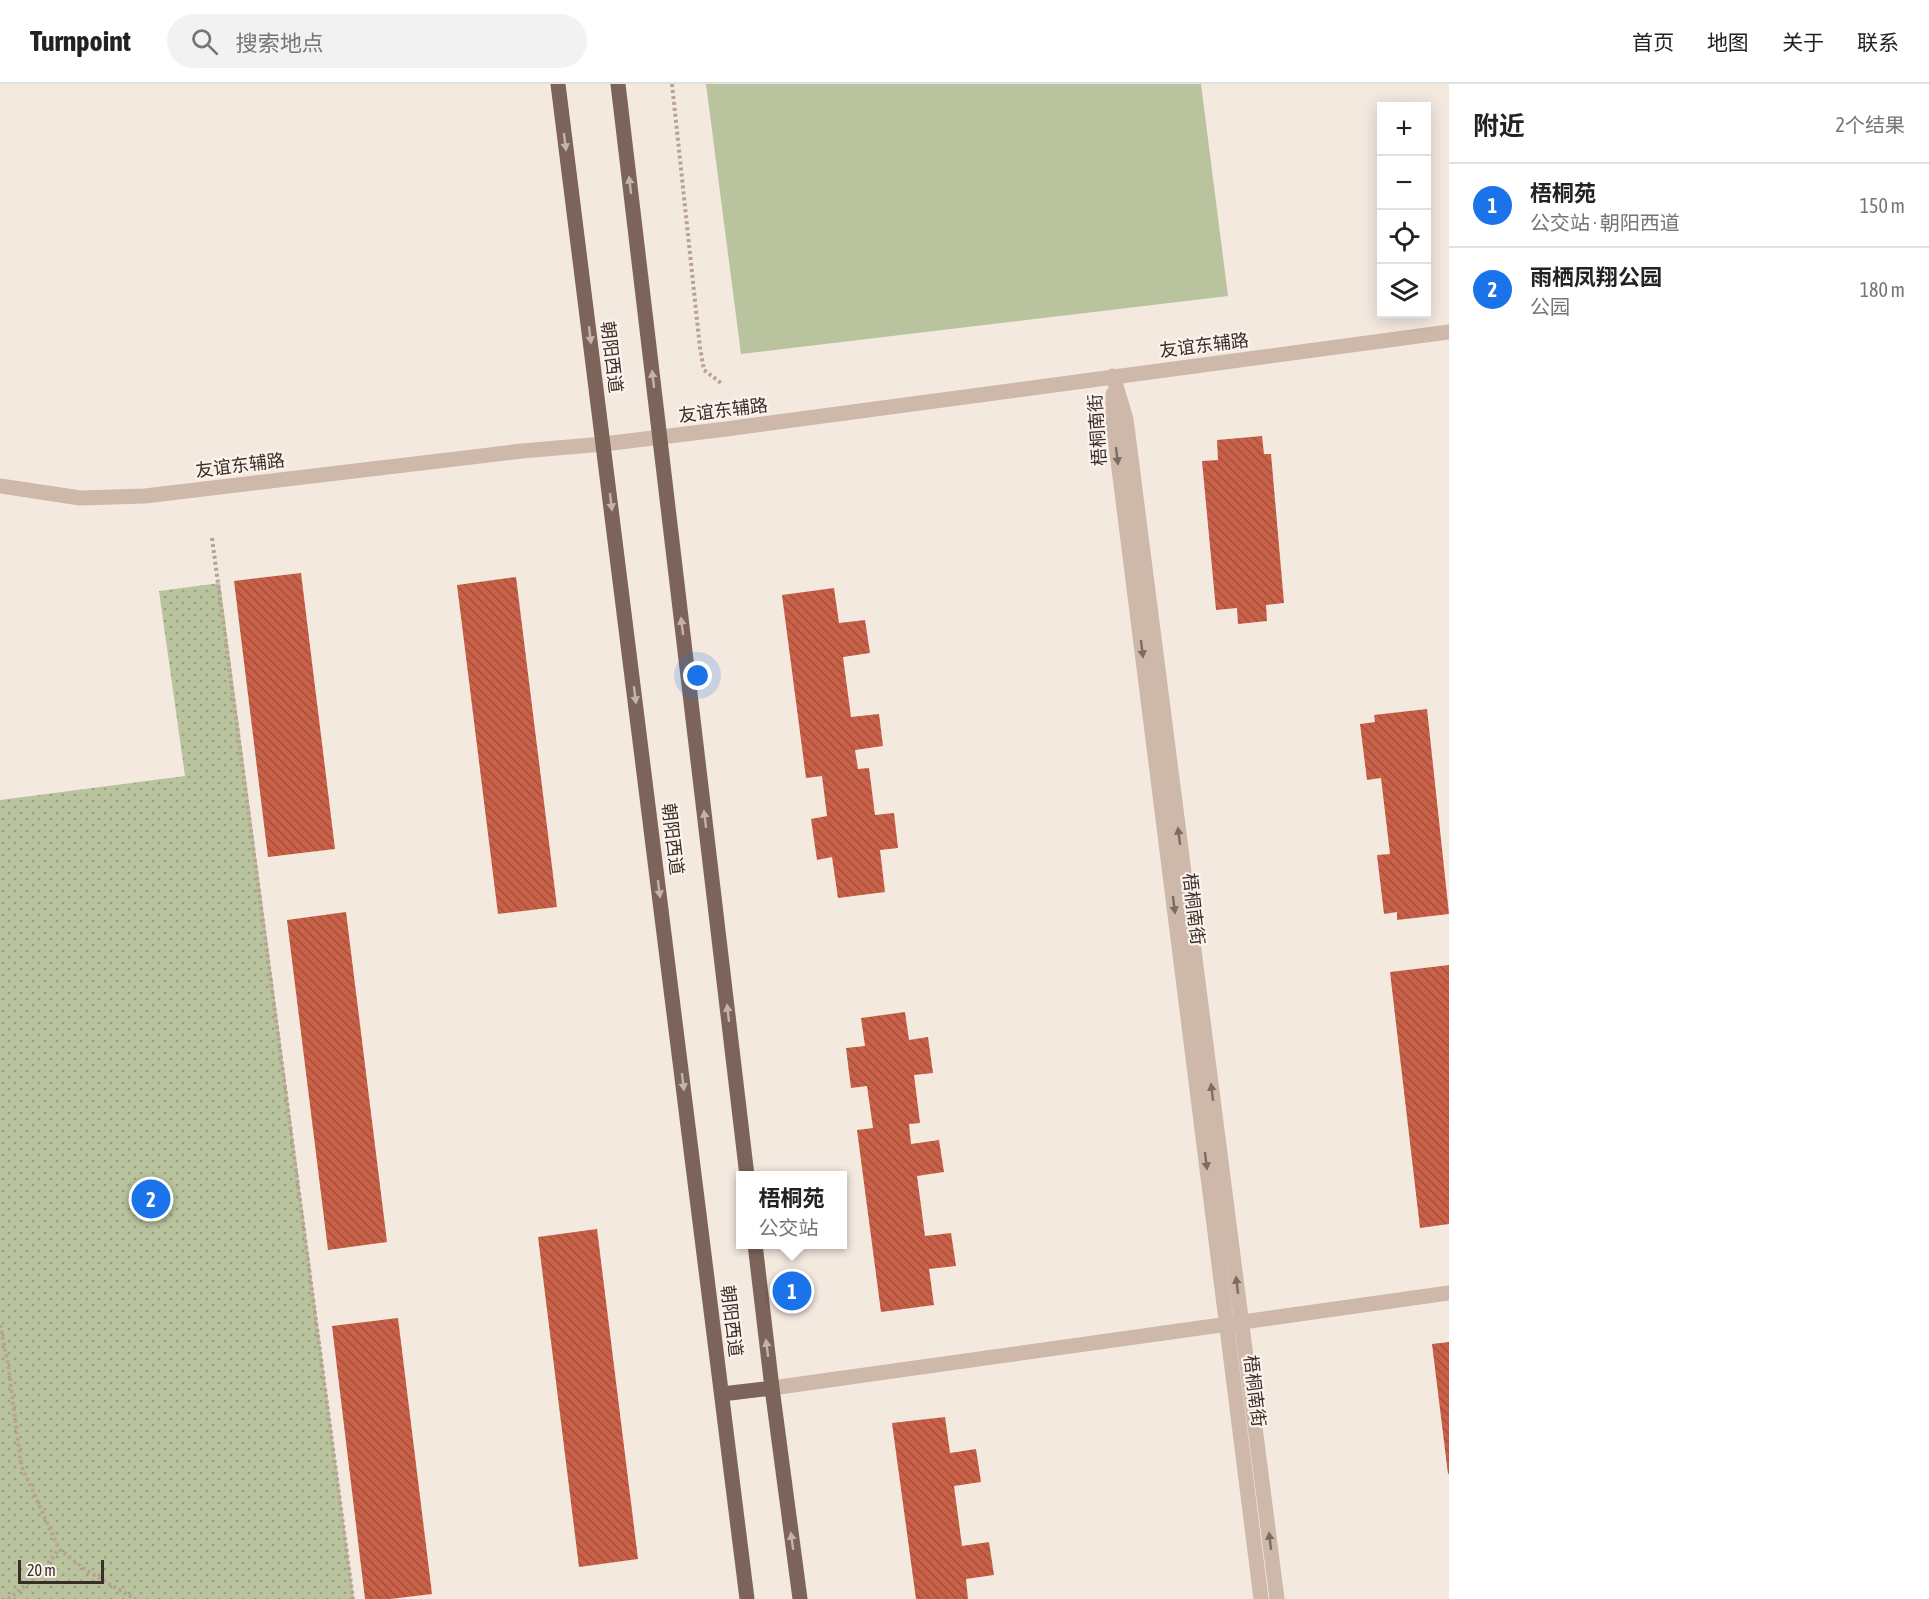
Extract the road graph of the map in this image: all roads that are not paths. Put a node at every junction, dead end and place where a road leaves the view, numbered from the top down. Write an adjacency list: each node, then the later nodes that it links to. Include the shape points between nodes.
1 (558, 84): 6 (main road, 朝阳西道, one-way to 6)
2 (618, 84): 5 (main road, 朝阳西道, one-way to 2)
3 (1449, 332): 4 (street, 友谊东辅路)
4 (1113, 376): 5 (street, 友谊东辅路); 11 (street, 梧桐南街, via 1126,419)
5 (660, 437): 6 (street, 友谊东辅路); 8 (main road, 朝阳西道, one-way to 5)
6 (604, 444): 7 (street, 友谊东辅路, via 145,496 80,498); 13 (main road, 朝阳西道, one-way to 13)
7 (0, 486)
8 (746, 1171)
9 (755, 1249): 12 (main road, 朝阳西道, one-way to 9)
10 (1449, 1293): 11 (street)
11 (1234, 1323): 12 (street); 16 (street, 梧桐南街); 17 (street, 梧桐南街, one-way to 11)
12 (771, 1388): 13 (main road); 15 (main road, 朝阳西道, one-way to 12)
13 (722, 1394): 14 (main road, 朝阳西道)
14 (747, 1599)
15 (800, 1599)
16 (1261, 1599)
17 (1277, 1599)

